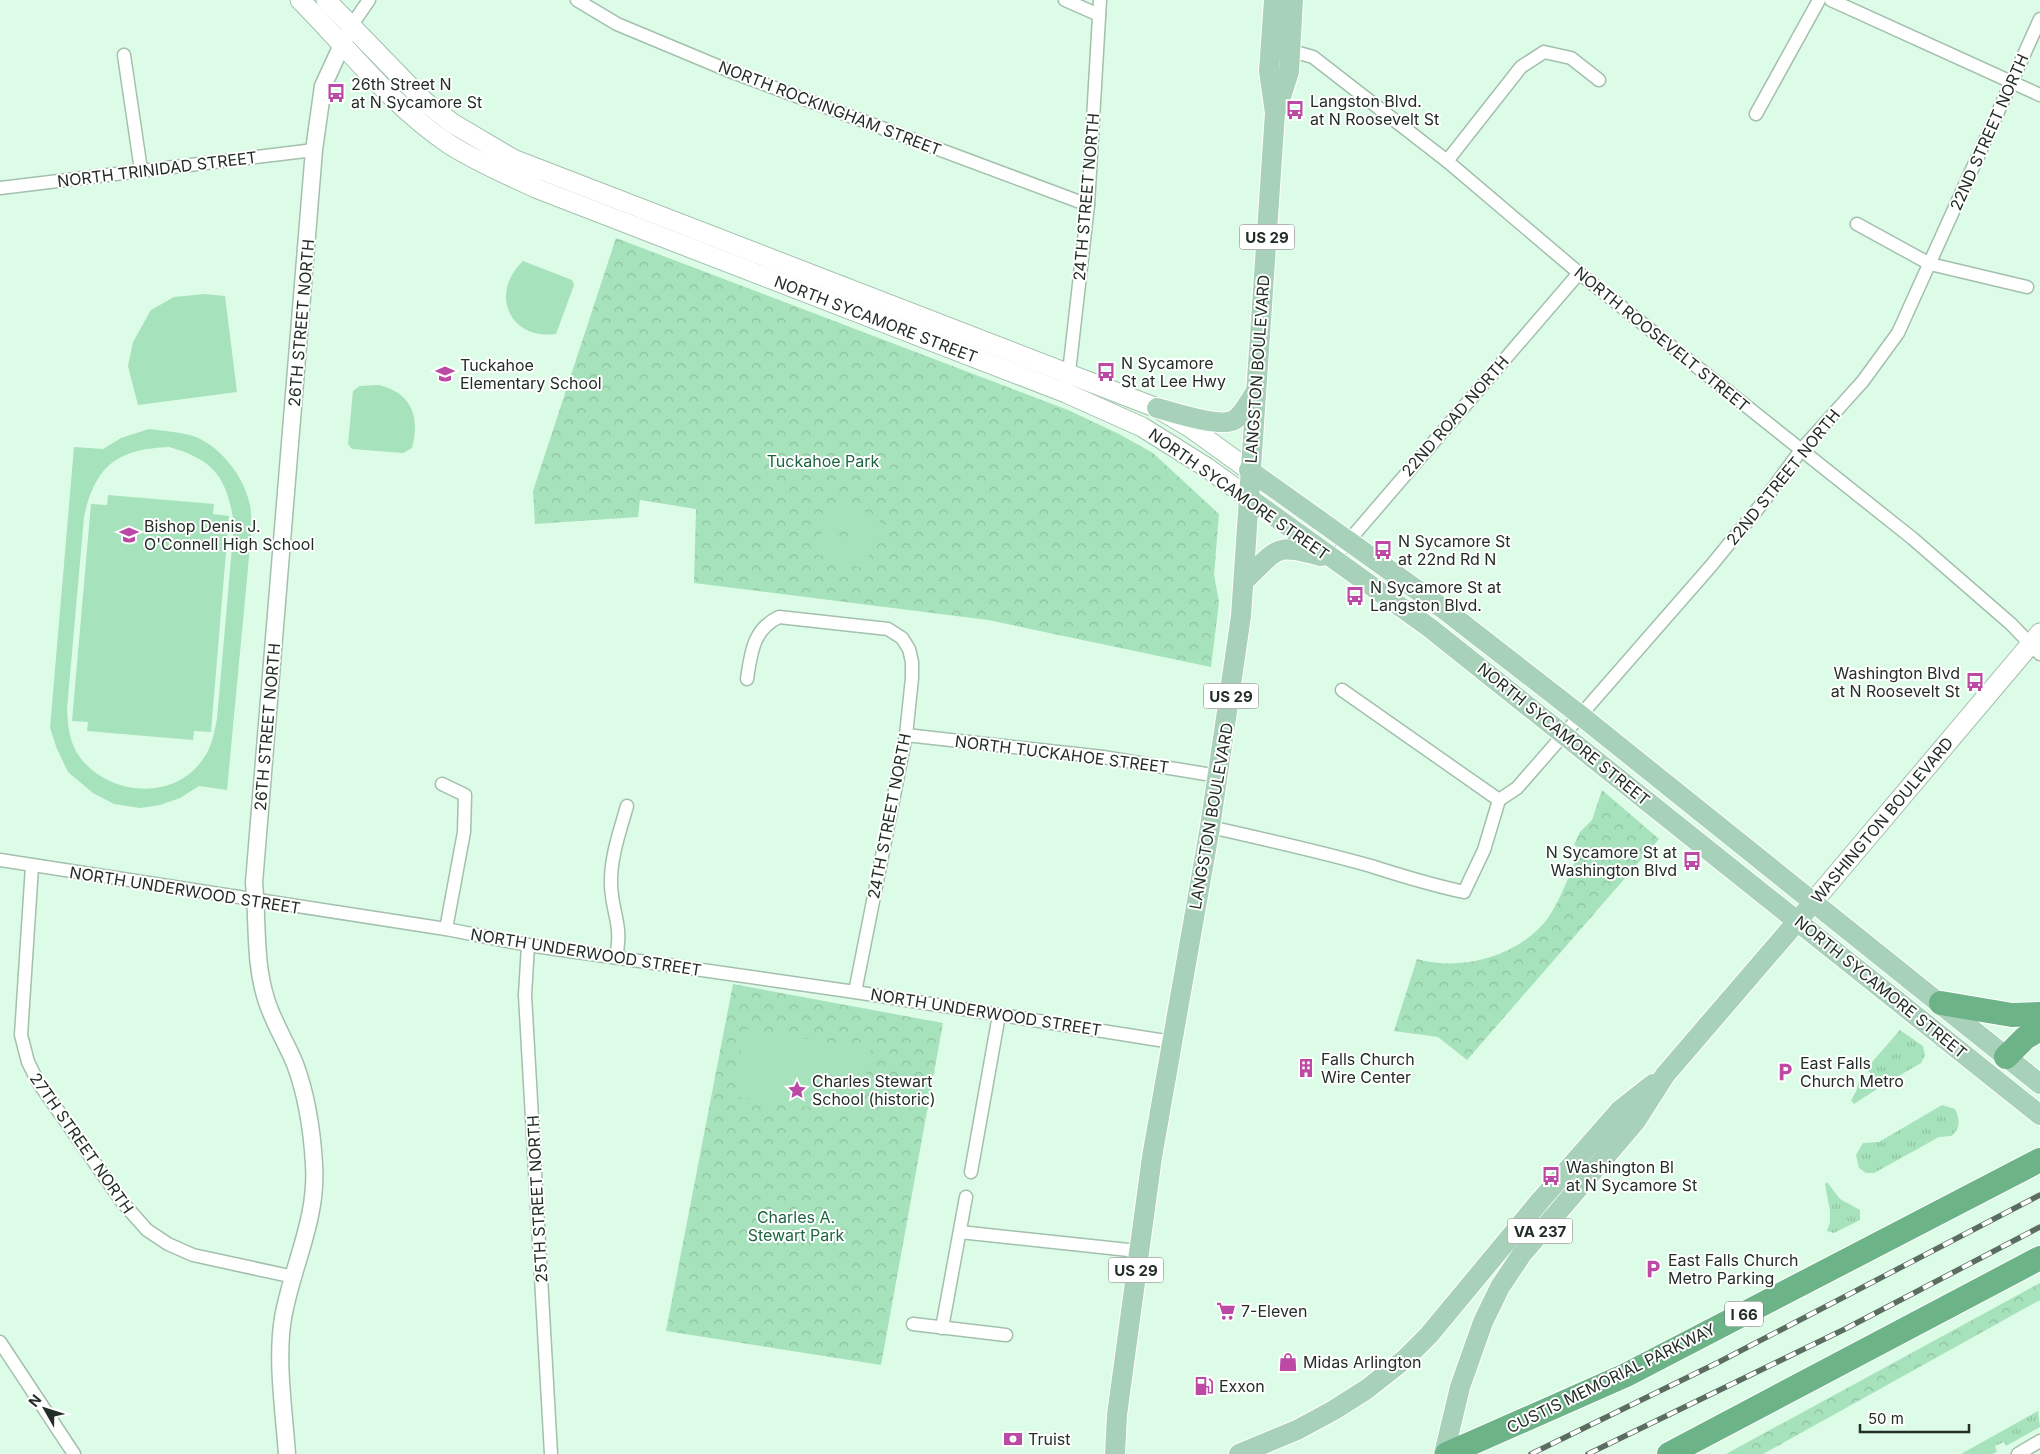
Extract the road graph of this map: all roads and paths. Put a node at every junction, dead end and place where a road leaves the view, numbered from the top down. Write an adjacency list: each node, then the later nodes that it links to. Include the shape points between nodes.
1 (300, 0): 14 (main road, NORTH SYCAMORE STREET)
2 (326, 0): 13 (main road, NORTH SYCAMORE STREET)
3 (369, 0): 13 (street, 26TH STREET NORTH)
4 (578, 0): 25 (street, NORTH ROCKINGHAM STREET, via 617,24 732,72)
5 (1065, 0): 11 (street)
6 (1100, 0): 11 (street, 24TH STREET NORTH)
7 (1274, 0): 15 (main road, LANGSTON BOULEVARD / US 29)
8 (1293, 0): 15 (main road, LANGSTON BOULEVARD / US 29)
9 (1818, 0): 20 (street)
10 (1831, 0): 18 (street)
11 (1099, 15): 25 (street, 24TH STREET NORTH)
12 (2040, 19): 18 (street, 22ND STREET NORTH)
13 (351, 26): 14 (street, 26TH STREET NORTH); 30 (main road, NORTH SYCAMORE STREET, via 424,100 452,123 513,159)
14 (342, 45): 21 (street, 26TH STREET NORTH, via 324,86); 32 (main road, NORTH SYCAMORE STREET, via 411,114 477,161 538,189)
15 (1280, 49): 22 (street, NORTH ROOSEVELT STREET, via 1313,57); 31 (main road, LANGSTON BOULEVARD / US 29, via 1269,71 1275,114)
16 (124, 55): 23 (street)
17 (1599, 80): 22 (street, via 1571,58 1544,52 1522,67)
18 (2011, 82): 19 (street); 27 (street, 22ND STREET NORTH)
19 (2040, 95)
20 (1756, 114)
21 (314, 150): 23 (street, NORTH TRINIDAD STREET); 53 (street, 26TH STREET NORTH, via 254,883)
22 (1447, 161): 28 (street, NORTH ROOSEVELT STREET)
23 (141, 170): 24 (street, NORTH TRINIDAD STREET)
24 (0, 188)
25 (1088, 205): 30 (street, 24TH STREET NORTH)
26 (1857, 224): 27 (street)
27 (1930, 264): 29 (street); 34 (street, 22ND STREET NORTH, via 1898,333 1864,381)
28 (1579, 273): 34 (street, NORTH ROOSEVELT STREET); 37 (street, 22ND ROAD NORTH)
29 (2027, 287)
30 (1070, 373): 32 (street, 24TH STREET NORTH); 33 (main road, NORTH SYCAMORE STREET)
31 (1255, 392): 33 (main road, via 1239,416 1229,422 1195,418); 35 (main road, LANGSTON BOULEVARD / US 29)
32 (1066, 393): 36 (main road, NORTH SYCAMORE STREET, via 1142,427)
33 (1157, 408): 35 (main road, NORTH SYCAMORE STREET)
34 (1801, 450): 40 (street, NORTH ROOSEVELT STREET, via 1912,538); 43 (street, 22ND STREET NORTH, via 1710,567)
35 (1250, 470): 36 (main road, LANGSTON BOULEVARD / US 29); 37 (main road, NORTH SYCAMORE STREET)
36 (1249, 498): 38 (main road, NORTH SYCAMORE STREET); 39 (main road, LANGSTON BOULEVARD / US 29)
37 (1347, 541): 38 (street, 22ND ROAD NORTH); 43 (main road, NORTH SYCAMORE STREET, via 1445,610)
38 (1333, 559): 39 (main road, via 1283,548 1275,551); 44 (main road, NORTH SYCAMORE STREET, via 1430,628)
39 (1245, 580): 46 (main road, LANGSTON BOULEVARD / US 29)
40 (2037, 644): 54 (main road, WASHINGTON BOULEVARD / VA 237)
41 (748, 679): 45 (street, 24TH STREET NORTH, via 756,638 765,624 779,617 895,632 904,641 912,662)
42 (1342, 690): 48 (street)
43 (1580, 715): 44 (street, 22ND STREET NORTH); 54 (main road, NORTH SYCAMORE STREET)
44 (1564, 734): 48 (street, 22ND STREET NORTH, via 1517,788); 55 (main road, NORTH SYCAMORE STREET)
45 (906, 735): 46 (street, NORTH TUCKAHOE STREET, via 1103,758); 59 (street, 24TH STREET NORTH)
46 (1218, 776): 50 (main road, LANGSTON BOULEVARD / US 29)
47 (442, 784): 56 (street, via 465,795 464,832)
48 (1499, 800): 50 (street, via 1484,850 1464,892)
49 (627, 806): 58 (street, via 611,877 620,932)
50 (1210, 827): 64 (main road, LANGSTON BOULEVARD / US 29)
51 (0, 860): 52 (street, NORTH UNDERWOOD STREET)
52 (32, 866): 53 (street, NORTH UNDERWOOD STREET); 76 (street, 27TH STREET NORTH, via 21,1035 28,1062 38,1082 123,1204 147,1230 194,1255)
53 (256, 901): 56 (street, NORTH UNDERWOOD STREET); 76 (street, 26TH STREET NORTH, via 263,989 297,1071 312,1138 315,1172 312,1208)
54 (1813, 902): 55 (main road, WASHINGTON BOULEVARD / VA 237); 60 (main road, NORTH SYCAMORE STREET)
55 (1799, 920): 66 (main road, NORTH SYCAMORE STREET); 67 (main road, WASHINGTON BOULEVARD / VA 237)
56 (446, 929): 57 (street, NORTH UNDERWOOD STREET)
57 (528, 945): 58 (street, NORTH UNDERWOOD STREET); 84 (street, 25TH STREET NORTH, via 525,995)
58 (616, 957): 59 (street, NORTH UNDERWOOD STREET)
59 (855, 992): 62 (street, NORTH UNDERWOOD STREET)
60 (1940, 1004): 61 (highway, via 2012,1015); 65 (main road, NORTH SYCAMORE STREET)
61 (2040, 1014)
62 (1000, 1015): 64 (street, NORTH UNDERWOOD STREET); 71 (street)
63 (2040, 1029): 65 (highway, via 2025,1038)
64 (1172, 1042): 74 (main road, LANGSTON BOULEVARD / US 29)
65 (2006, 1057): 66 (main road); 68 (main road, NORTH SYCAMORE STREET)
66 (1989, 1073): 69 (main road, NORTH SYCAMORE STREET)
67 (1665, 1075): 86 (main road, WASHINGTON BOULEVARD / VA 237, via 1620,1110 1405,1359 1334,1410 1297,1430); 87 (main road, WASHINGTON BOULEVARD / VA 237, via 1635,1122 1553,1216 1511,1271 1483,1322 1454,1410)
68 (2040, 1084)
69 (2040, 1115)
70 (2037, 1162): 87 (highway, CUSTIS MEMORIAL PARKWAY / I 66, via 1626,1375)
71 (971, 1172)
72 (966, 1197): 73 (street)
73 (960, 1232): 74 (street); 78 (street)
74 (1138, 1251): 85 (main road, LANGSTON BOULEVARD / US 29)
75 (2040, 1258): 88 (highway)
76 (294, 1277): 83 (street, 26TH STREET NORTH, via 281,1335)
77 (913, 1324): 78 (street)
78 (942, 1328): 79 (street)
79 (1006, 1335)
80 (0, 1342): 82 (street)
81 (2040, 1441): 89 (street)
82 (74, 1454)
83 (287, 1454)
84 (551, 1454)
85 (1115, 1454)
86 (1239, 1454)
87 (1446, 1454)
88 (1669, 1454)
89 (2018, 1454)

